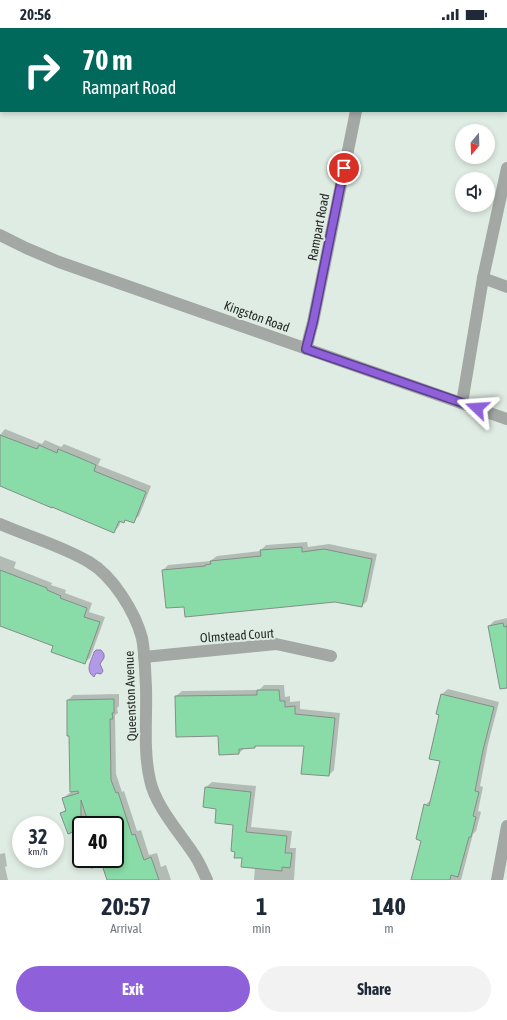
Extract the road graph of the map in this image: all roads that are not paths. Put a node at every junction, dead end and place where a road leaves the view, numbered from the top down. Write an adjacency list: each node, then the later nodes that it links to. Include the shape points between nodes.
1 (356, 112): 6 (street, Rampart Road)
2 (507, 168): 4 (street)
3 (0, 235): 6 (street, Kingston Road, via 58,262)
4 (483, 278): 5 (street); 7 (street)
5 (507, 287)
6 (306, 349): 7 (street, Kingston Road)
7 (462, 403): 8 (street, Kingston Road)
8 (507, 418)
9 (0, 524): 11 (street, Queenston Avenue, via 91,563 108,577 132,614 142,638)
10 (330, 656): 11 (street, Olmstead Court, via 276,644)
11 (144, 657): 13 (street, Queenston Avenue, via 146,756 150,782)
12 (507, 826): 14 (street)
13 (207, 880)
14 (497, 880)

